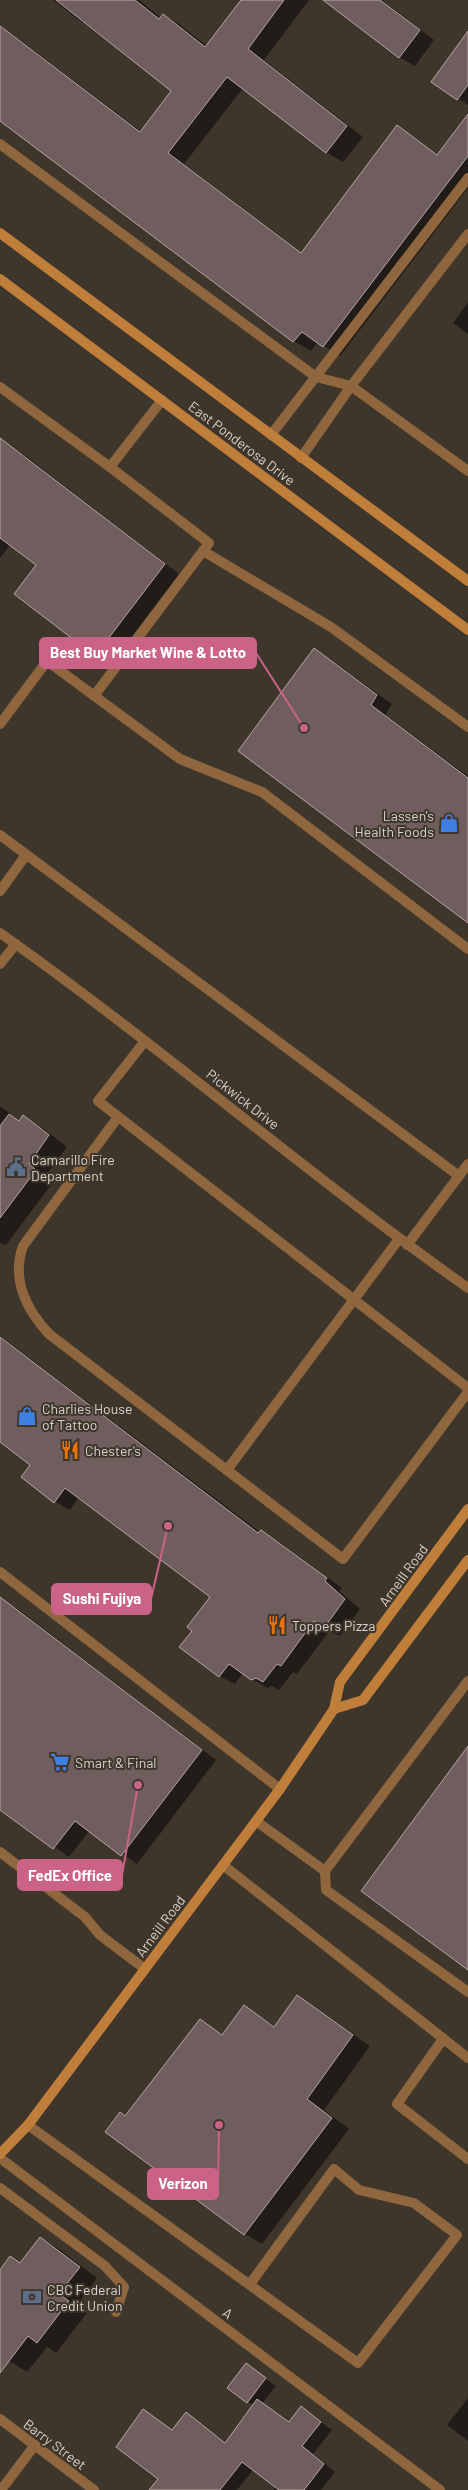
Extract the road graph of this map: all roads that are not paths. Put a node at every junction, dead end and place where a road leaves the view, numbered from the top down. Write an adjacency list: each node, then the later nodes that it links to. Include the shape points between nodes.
1 (0, 144): 6 (street)
2 (468, 178): 6 (street)
3 (0, 233): 10 (main road, East Ponderosa Drive)
4 (468, 234): 7 (street)
5 (0, 278): 9 (main road, East Ponderosa Drive)
6 (316, 377): 7 (street); 10 (street)
7 (351, 386): 11 (street); 13 (street)
8 (0, 387): 12 (street)
9 (162, 400): 12 (street); 16 (main road, East Ponderosa Drive)
10 (271, 435): 11 (main road, East Ponderosa Drive)
11 (301, 458): 15 (main road, East Ponderosa Drive)
12 (110, 467): 14 (street, via 209,543)
13 (468, 471)
14 (203, 551): 17 (street); 19 (street, via 331,627)
15 (468, 581)
16 (468, 630)
17 (94, 696): 18 (street, via 46,661); 25 (street, via 180,760 262,792)
18 (0, 724)
19 (468, 727)
20 (0, 835): 21 (street)
21 (26, 855): 22 (street); 30 (street)
22 (0, 891)
23 (0, 933): 24 (street, Pickwick Drive)
24 (16, 944): 26 (street); 27 (street, Pickwick Drive)
25 (468, 949)
26 (0, 964)
27 (145, 1041): 28 (street, via 98,1101); 31 (street, Pickwick Drive)
28 (118, 1117): 33 (street); 35 (street, via 22,1246 18,1265 22,1295 35,1318 50,1334)
29 (468, 1164): 30 (street)
30 (459, 1176): 31 (street)
31 (403, 1242): 32 (street, Pickwick Drive); 33 (street)
32 (468, 1288)
33 (353, 1300): 34 (street); 35 (street)
34 (468, 1390): 35 (street, via 343,1559)
35 (227, 1470)
36 (468, 1509): 40 (main road, Arneill Road, via 340,1682)
37 (468, 1560): 40 (main road, via 363,1700)
38 (0, 1572): 41 (street)
39 (468, 1680): 45 (street)
40 (334, 1709): 41 (main road, Arneill Road)
41 (280, 1789): 42 (main road, Arneill Road)
42 (256, 1821): 44 (main road, Arneill Road); 45 (street)
43 (0, 1852): 46 (street, via 85,1917 100,1935)
44 (223, 1865): 46 (main road, Arneill Road); 48 (street)
45 (325, 1871): 47 (street, via 326,1890)
46 (145, 1969): 50 (main road, Arneill Road)
47 (468, 1992)
48 (443, 2039): 49 (street); 53 (street, via 396,2104)
49 (468, 2058)
50 (28, 2125): 51 (main road, Arneill Road); 55 (street)
51 (0, 2154)
52 (0, 2158): 61 (street, A)
53 (468, 2159)
54 (0, 2188): 56 (street, via 105,2266 124,2287)
55 (250, 2284): 55 (street, via 358,2363 457,2235 414,2203 359,2190 334,2169)
56 (116, 2312)
57 (0, 2419): 58 (street, Barry Street)
58 (35, 2445): 59 (street); 60 (street, Barry Street)
59 (1, 2490)
60 (94, 2490)
61 (440, 2490)

